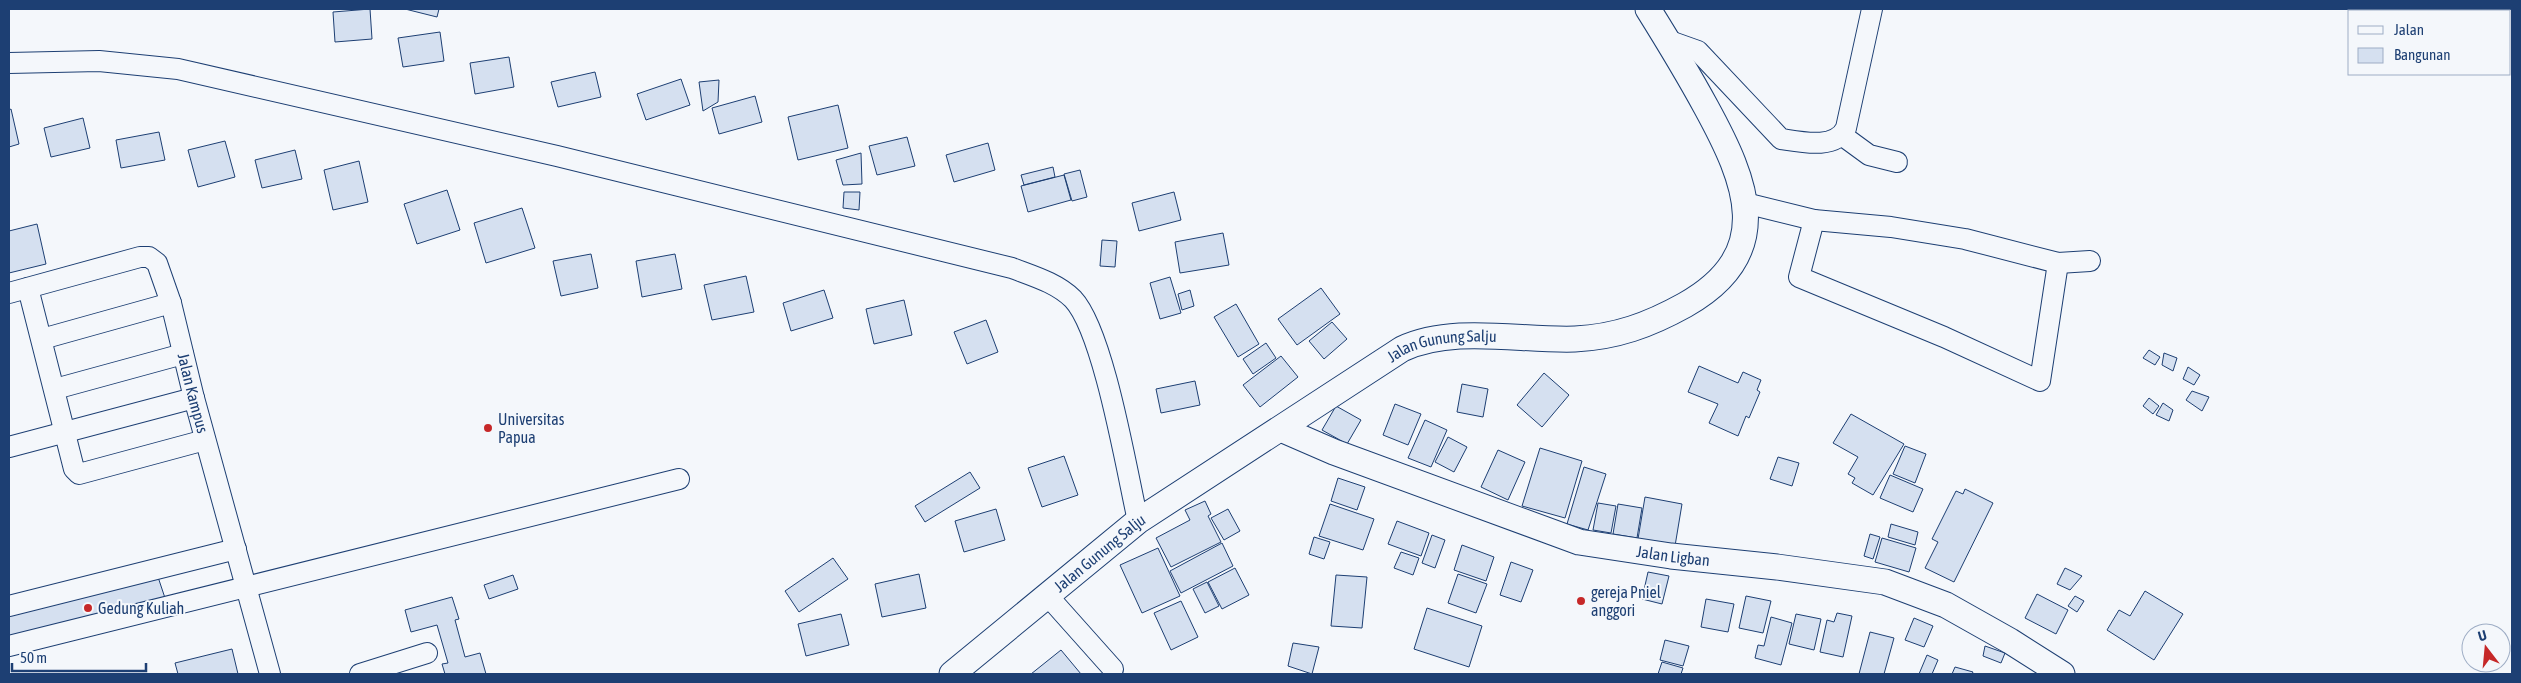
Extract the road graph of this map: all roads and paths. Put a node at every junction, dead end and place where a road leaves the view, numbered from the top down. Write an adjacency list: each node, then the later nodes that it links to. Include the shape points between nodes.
1 (1648, 9): 3 (main road, Jalan Gunung Salju)
2 (1872, 9): 5 (street)
3 (1667, 40): 5 (street, via 1698,51 1781,139 1820,142 1834,141); 7 (main road, Jalan Gunung Salju, via 1736,166)
4 (9, 63): 23 (street, via 99,61 178,69 557,156 1003,265 1053,284 1073,300 1089,328 1103,370)
5 (1843, 136): 6 (street, via 1869,155)
6 (1897, 162)
7 (1745, 203): 8 (street); 18 (main road, Jalan Gunung Salju, via 1746,222 1742,240 1730,269 1696,299 1658,320 1623,334 1590,338 1455,336 1422,341 1390,356)
8 (1814, 220): 10 (street, via 1891,227 1965,239); 10 (street, via 1799,277 2040,381)
9 (2090, 260): 10 (street)
10 (2058, 263)
11 (28, 288): 12 (street, Jalan Kampus); 13 (street, Jalan Kampus, via 140,256 149,257 157,263); 14 (street)
12 (9, 293)
13 (171, 303): 14 (street); 15 (street, Jalan Kampus)
14 (42, 339): 16 (street)
15 (183, 354): 16 (street); 17 (street, Jalan Kampus)
16 (55, 389): 19 (street)
17 (194, 398): 19 (street); 20 (street, Jalan Kampus)
18 (1281, 429): 23 (main road, Jalan Gunung Salju); 34 (main road, Jalan Ligban, via 1579,542 1885,582 1946,605)
19 (66, 433): 20 (street, via 74,469 79,474); 21 (street)
20 (205, 440): 24 (street, Jalan Kampus)
21 (9, 446)
22 (679, 479): 25 (street)
23 (1138, 522): 26 (main road, Jalan Gunung Salju)
24 (236, 549): 25 (street, Jalan Kampus); 27 (street)
25 (246, 589): 28 (street); 31 (street, Jalan Kampus)
26 (1047, 596): 30 (street); 33 (main road, Jalan Gunung Salju)
27 (9, 606)
28 (9, 646)
29 (428, 653): 32 (street)
30 (1113, 669)
31 (270, 674)
32 (360, 674)
33 (952, 674)
34 (2062, 674)

